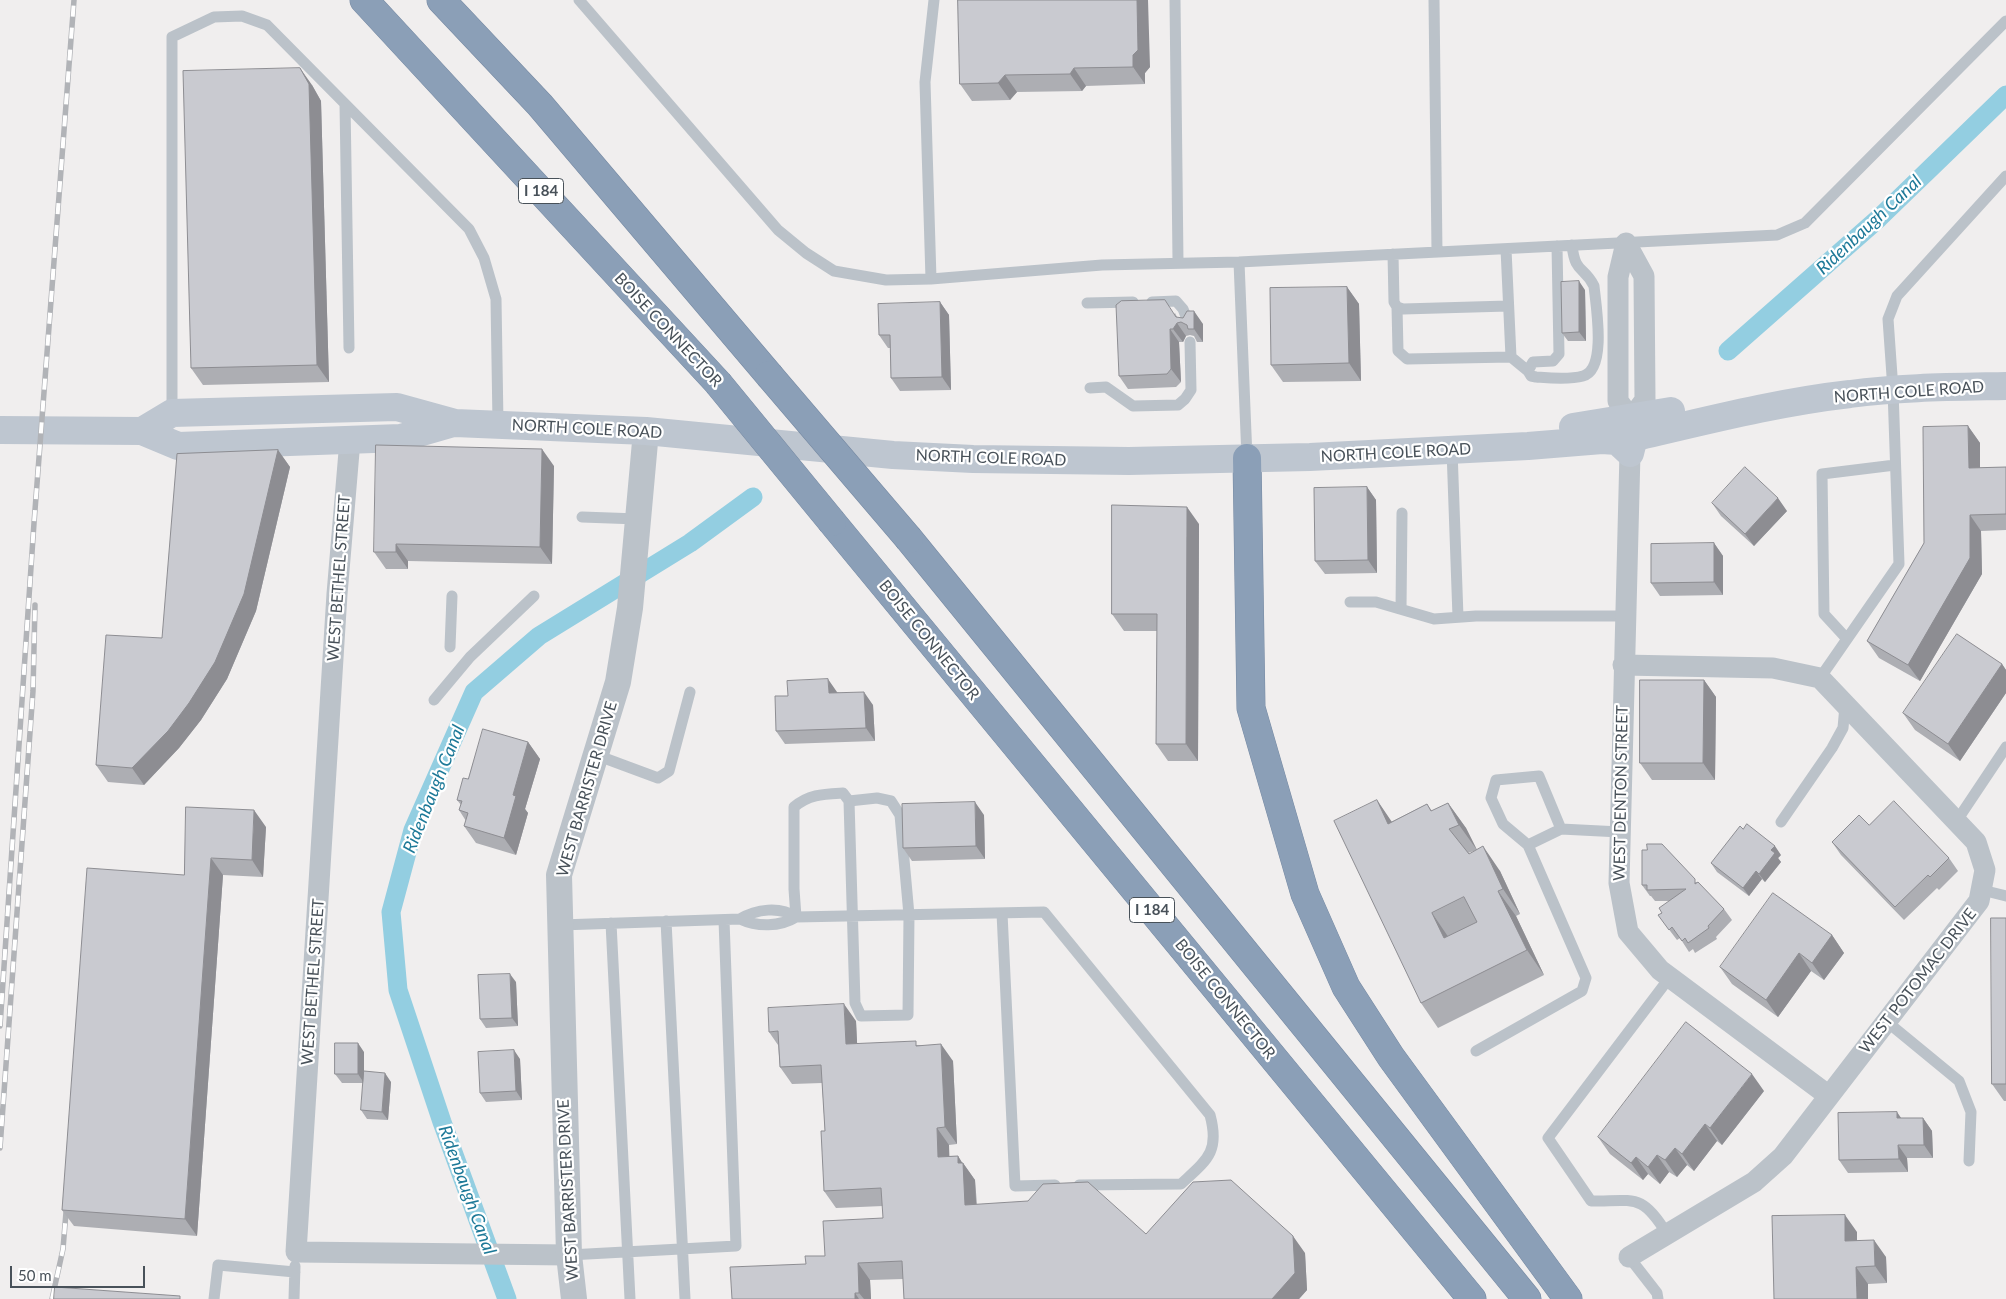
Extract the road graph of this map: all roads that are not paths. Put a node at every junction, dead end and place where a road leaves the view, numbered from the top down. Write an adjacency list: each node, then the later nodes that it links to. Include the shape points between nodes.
1 (364, 0): 94 (highway, BOISE CONNECTOR / I 184, bridge, via 718,384)
2 (441, 0): 95 (highway, I 184, bridge, via 540,105 909,539)
3 (579, 0): 18 (lane, via 778,230 806,253 834,270 886,280)
4 (934, 0): 18 (lane, via 925,82)
5 (1175, 0): 16 (lane)
6 (1434, 0): 14 (lane)
7 (2006, 21): 10 (lane, via 1805,223 1777,235)
8 (345, 104): 24 (lane); 31 (lane, via 267,25 242,16 214,17 172,37); 34 (lane, via 469,229 484,258 496,299)
9 (2006, 176): 29 (lane, via 1897,296 1888,319)
10 (1626, 243): 11 (lane); 32 (street, via 1644,276 1645,400)
11 (1572, 245): 12 (lane); 26 (lane, via 1577,267 1594,286 1598,356 1594,369 1583,376 1545,378 1531,376)
12 (1557, 246): 13 (lane); 26 (lane, via 1559,354 1553,361 1533,362)
13 (1506, 249): 14 (lane); 20 (lane)
14 (1437, 252): 15 (lane)
15 (1393, 254): 17 (lane); 21 (lane, via 1394,302)
16 (1178, 262): 17 (lane); 18 (lane)
17 (1239, 262): 42 (lane)
18 (931, 279)
19 (1087, 303): 22 (lane, via 1176,301 1184,309)
20 (1508, 306): 21 (lane); 25 (lane)
21 (1397, 307): 25 (lane, via 1398,351 1406,360)
22 (1189, 324)
23 (1190, 342): 28 (lane, via 1192,390 1178,405 1133,406 1106,387)
24 (349, 348)
25 (1510, 357): 26 (lane)
26 (1528, 371)
27 (2006, 386): 29 (main road, NORTH COLE ROAD)
28 (1090, 388)
29 (1893, 390): 30 (main road, NORTH COLE ROAD, via 1849,394); 43 (lane)
30 (1753, 411): 32 (main road, NORTH COLE ROAD, via 1724,402); 41 (main road, NORTH COLE ROAD, via 1731,429)
31 (172, 414): 33 (main road, NORTH COLE ROAD, via 397,407); 36 (main road, NORTH COLE ROAD)
32 (1631, 418): 39 (main road, NORTH COLE ROAD, via 1550,430)
33 (455, 423): 34 (main road, NORTH COLE ROAD); 38 (main road, NORTH COLE ROAD, via 401,438)
34 (498, 424): 37 (main road, NORTH COLE ROAD)
35 (0, 430): 36 (main road, NORTH COLE ROAD)
36 (142, 431): 38 (main road, NORTH COLE ROAD, via 178,446)
37 (646, 431): 42 (main road, NORTH COLE ROAD, via 884,454 973,459 1129,461); 46 (street, WEST BARRISTER DRIVE)
38 (350, 440): 88 (street, WEST BETHEL STREET)
39 (1528, 446): 40 (main road, NORTH COLE ROAD); 41 (main road, NORTH COLE ROAD, via 1552,458)
40 (1452, 450): 42 (main road, NORTH COLE ROAD); 52 (lane)
41 (1630, 452): 51 (street, WEST DENTON STREET)
42 (1247, 458): 96 (highway, via 1251,708 1305,894 1346,987 1391,1057)
43 (1895, 465): 53 (lane, via 1899,564); 53 (lane, via 1822,474 1824,614)
44 (1402, 513): 50 (lane)
45 (582, 517): 46 (lane)
46 (638, 519): 61 (street, WEST BARRISTER DRIVE, via 630,608 618,682)
47 (452, 596): 54 (lane)
48 (534, 596): 58 (lane, via 470,657)
49 (1350, 602): 50 (lane, via 1376,602)
50 (1401, 610): 52 (lane, via 1434,619)
51 (1624, 616): 52 (lane); 55 (street, WEST DENTON STREET)
52 (1458, 617)
53 (1847, 639): 56 (lane)
54 (450, 647)
55 (1623, 665): 56 (street, via 1773,668); 66 (street, WEST DENTON STREET)
56 (1820, 678): 59 (street, WEST POTOMAC DRIVE)
57 (690, 692): 61 (lane, via 669,771 658,778)
58 (434, 700)
59 (1845, 706): 63 (lane, via 1843,728 1832,748); 64 (street, WEST POTOMAC DRIVE)
60 (2006, 747): 64 (lane)
61 (596, 755): 77 (street, WEST BARRISTER DRIVE, via 559,875)
62 (849, 802): 71 (lane, via 877,798 891,801 900,815); 72 (lane); 73 (lane, via 843,793 815,794 794,807)
63 (1781, 822)
64 (1956, 822): 68 (street, WEST POTOMAC DRIVE, via 1976,842 1985,870)
65 (1561, 829): 66 (lane); 67 (lane); 67 (lane, via 1539,776 1496,780 1491,798 1503,824)
66 (1620, 832): 78 (street, WEST DENTON STREET, via 1619,883 1628,932 1660,970)
67 (1528, 845): 80 (lane, via 1586,978 1582,991)
68 (1982, 890): 69 (lane); 79 (street, WEST POTOMAC DRIVE, via 1979,901)
69 (2006, 896)
70 (1002, 913): 70 (lane, via 1015,1186 1181,1184 1208,1159 1214,1128 1210,1115 1044,912); 71 (lane)
71 (909, 915): 72 (lane); 72 (lane, via 908,1015 861,1016 855,1003)
72 (852, 916): 73 (lane)
73 (796, 917): 74 (lane, via 786,923 752,924 740,919)
74 (724, 920): 75 (lane); 84 (lane, via 736,1246)
75 (666, 921): 76 (lane); 84 (lane)
76 (611, 923): 77 (lane); 85 (lane)
77 (559, 925): 86 (street, WEST BARRISTER DRIVE)
78 (1670, 977): 81 (street, WEST DENTON STREET); 83 (lane, via 1548,1138 1591,1201 1640,1201 1654,1212)
79 (1886, 1022): 81 (street, WEST POTOMAC DRIVE); 82 (lane, via 1959,1081 1971,1112)
80 (1476, 1051)
81 (1829, 1096): 83 (street, WEST POTOMAC DRIVE, via 1783,1156 1754,1182)
82 (1969, 1161)
83 (1667, 1234): 87 (street, WEST POTOMAC DRIVE)
84 (683, 1250): 85 (lane); 93 (lane)
85 (628, 1251): 86 (lane); 92 (lane)
86 (568, 1255): 88 (street, via 477,1253); 91 (street, WEST BARRISTER DRIVE)
87 (1629, 1257): 97 (lane, via 1657,1293)
88 (295, 1262): 89 (lane, via 218,1266); 90 (lane)
89 (214, 1299)
90 (294, 1299)
91 (574, 1299)
92 (630, 1299)
93 (685, 1299)
94 (1472, 1299)
95 (1527, 1299)
96 (1568, 1299)
97 (1658, 1299)

